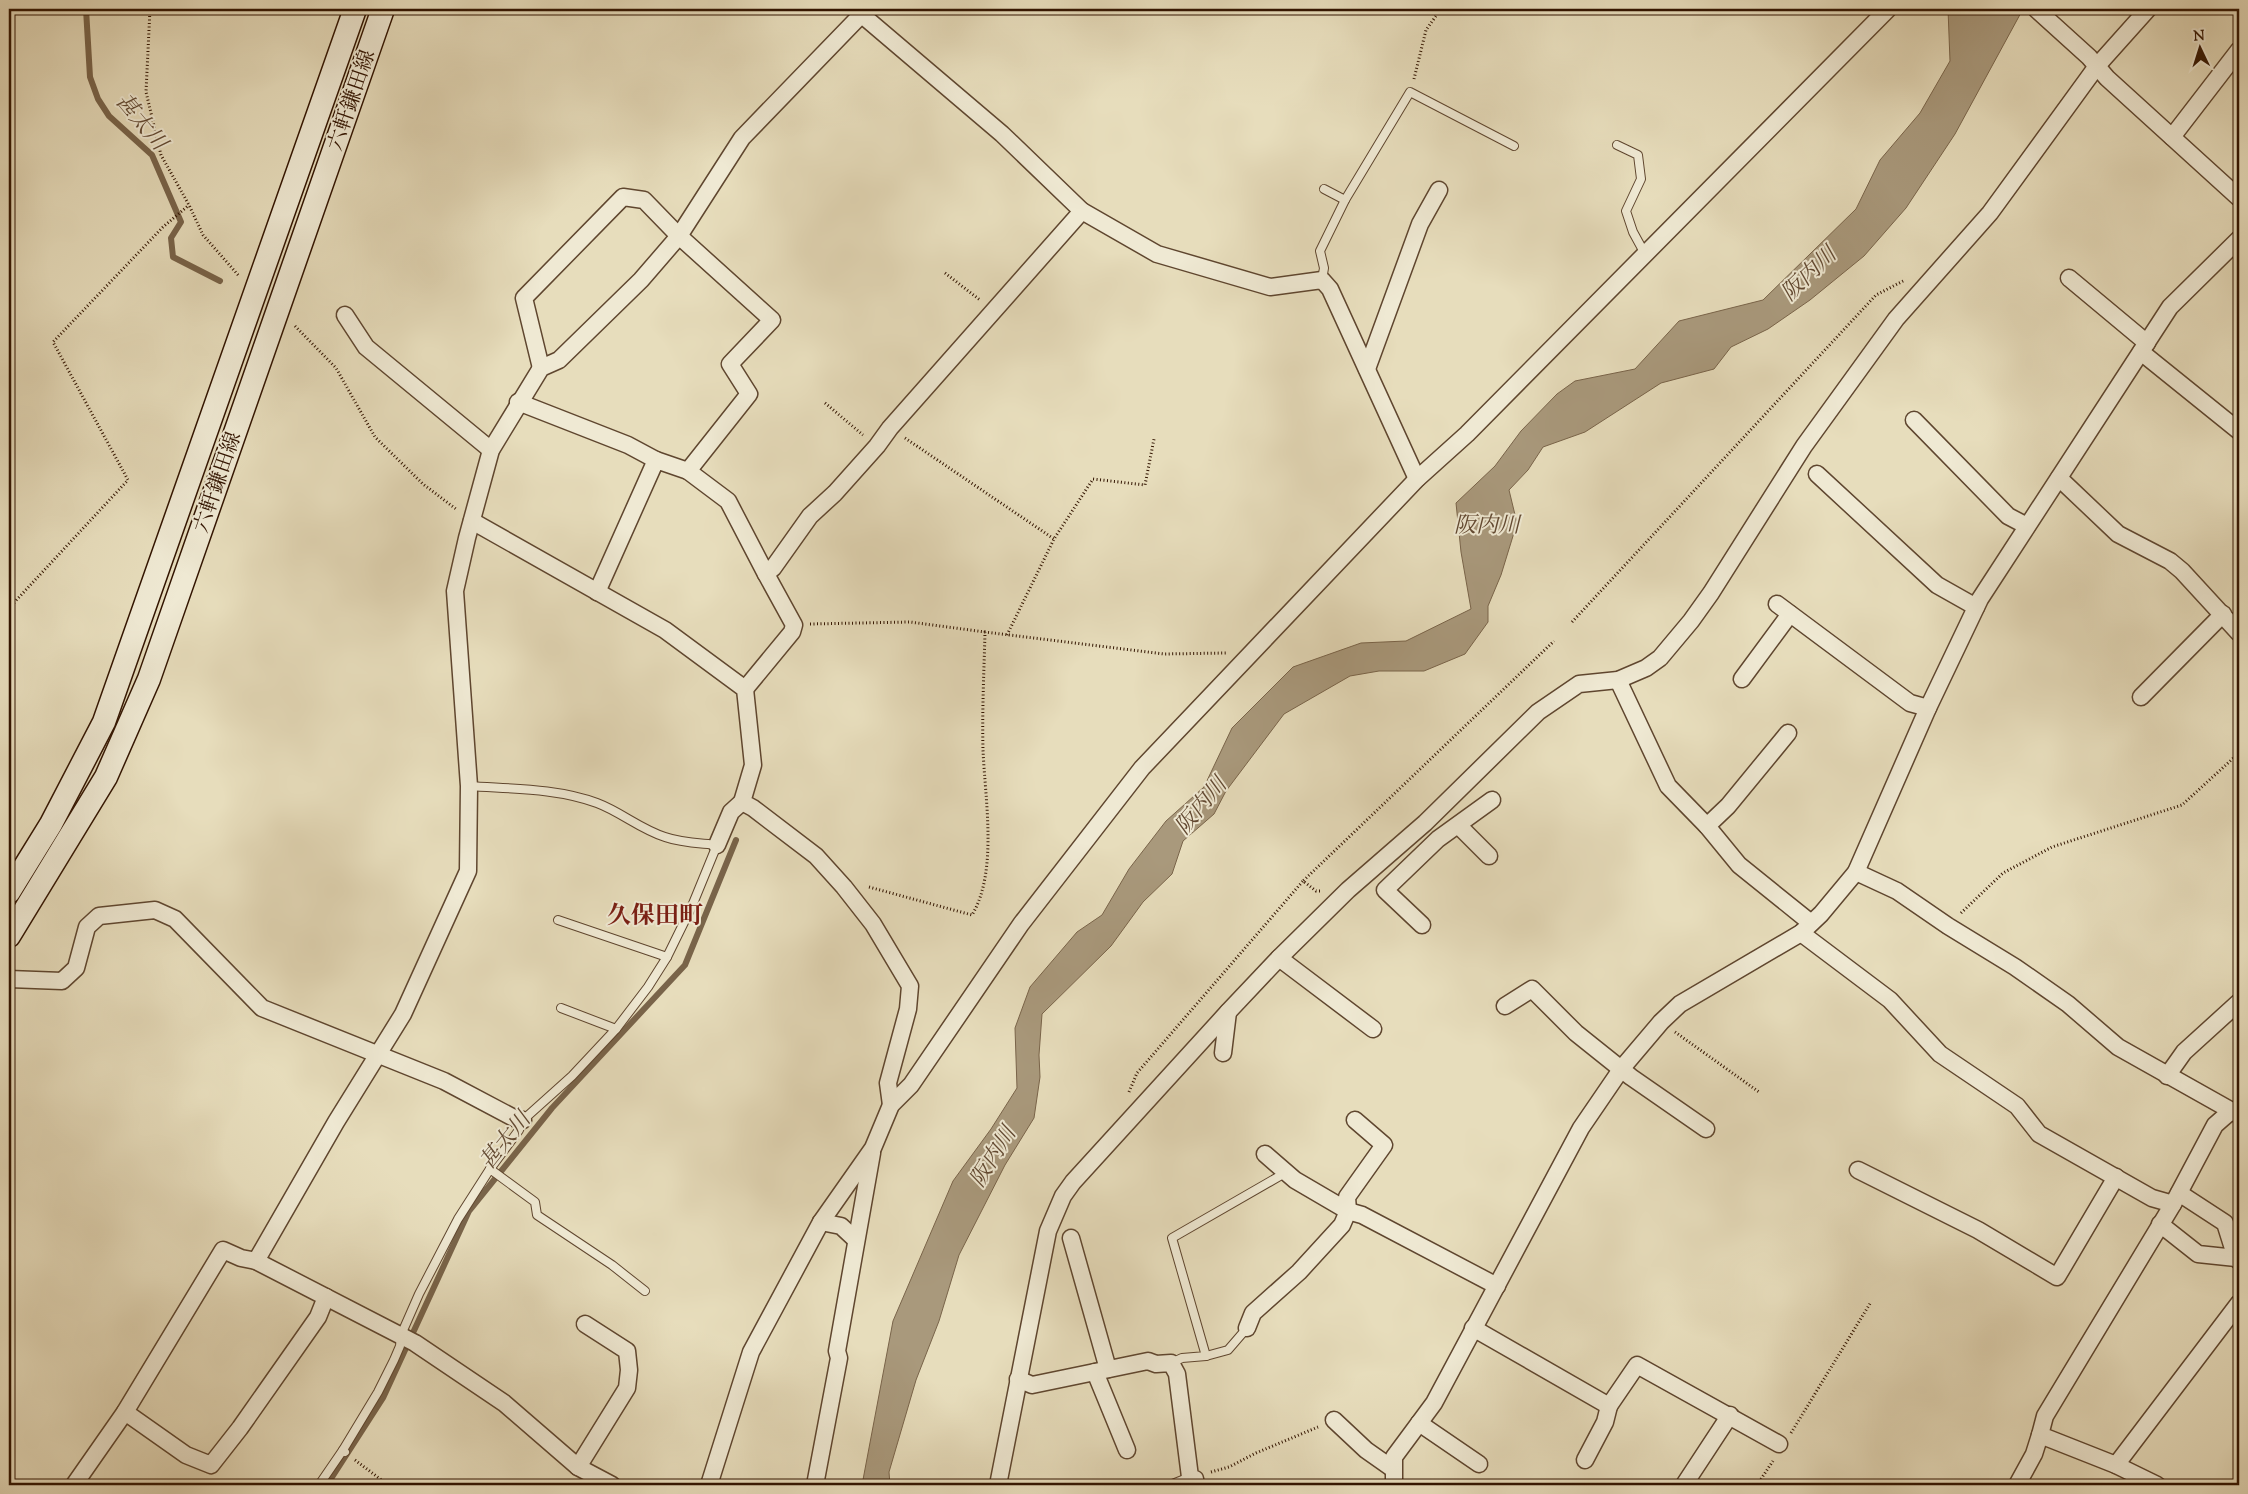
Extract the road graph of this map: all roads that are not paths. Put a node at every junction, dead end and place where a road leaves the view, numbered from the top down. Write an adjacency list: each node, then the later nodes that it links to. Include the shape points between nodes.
1 (355, 9): 58 (main road, 六軒鎌田線, via 104,722 51,824)
2 (382, 9): 62 (main road, 六軒鎌田線, via 148,679 106,777)
3 (1888, 9): 19 (street)
4 (2036, 9): 8 (street)
5 (2148, 9): 8 (street)
6 (858, 11): 16 (street, via 1002,134); 17 (street, via 742,138)
7 (2238, 54): 9 (street)
8 (2093, 61): 9 (street, via 2107,78); 43 (street, via 1990,213 1896,320 1838,397 1692,621 1660,658)
9 (2172, 137): 14 (street)
10 (1617, 145): 19 (lane, via 1638,155 1641,179 1626,211)
11 (1514, 146): 15 (lane, via 1410,92)
12 (1324, 189): 15 (lane)
13 (1438, 190): 25 (street, via 1420,224)
14 (2239, 198)
15 (1345, 200): 21 (lane, via 1320,251 1324,268)
16 (1082, 212): 21 (street, via 1157,254 1270,286); 37 (street, via 877,446 810,516)
17 (679, 236): 24 (street, via 641,280 559,360); 24 (street, via 644,200 623,197 524,298); 31 (street, via 772,320 730,364 749,394)
18 (2239, 239): 23 (street, via 2170,307)
19 (1645, 255): 34 (street, via 1467,434)
20 (2069, 278): 23 (street)
21 (1322, 280): 25 (street, via 1330,290)
22 (345, 315): 29 (street, via 366,347)
23 (2144, 348): 28 (street); 33 (street)
24 (542, 368): 26 (street)
25 (1366, 369): 34 (street)
26 (518, 402): 29 (street); 30 (street, via 628,445)
27 (1914, 420): 36 (street, via 2008,516)
28 (2239, 431)
29 (490, 450): 35 (street)
30 (656, 460): 31 (street); 38 (street)
31 (688, 472): 37 (street, via 728,501)
32 (1817, 474): 39 (street, via 1937,585)
33 (2059, 478): 36 (street); 40 (street, via 2118,534 2182,570)
34 (1417, 479): 76 (street, via 1142,768 1021,924 911,1085)
35 (472, 521): 38 (street); 48 (street, via 455,591)
36 (2027, 526): 39 (street)
37 (766, 574): 44 (street, via 794,625 792,632)
38 (597, 592): 44 (street, via 665,630)
39 (1976, 607): 46 (street)
40 (2223, 614): 41 (street); 45 (street)
41 (2239, 633)
42 (1742, 679): 46 (street, via 1784,609 1910,703)
43 (1618, 680): 51 (street, via 1579,684 1538,712); 53 (street, via 1668,786)
44 (745, 689): 50 (street, via 754,765)
45 (2141, 697)
46 (1928, 708): 57 (street)
47 (1788, 733): 53 (street, via 1728,806)
48 (469, 786): 55 (lane, via 572,796 597,803 665,837); 73 (street, via 468,871 403,1014)
49 (1492, 800): 52 (street)
50 (742, 802): 55 (street, via 731,812); 76 (street, via 816,856 873,924 910,986 908,1010 888,1083)
51 (1425, 823): 54 (street); 64 (street, via 1348,890)
52 (1459, 826): 54 (street); 56 (street)
53 (1707, 826): 61 (street, via 1739,865)
54 (1438, 840): 60 (street, via 1385,890)
55 (717, 846): 63 (lane)
56 (1489, 856)
57 (1856, 872): 61 (street); 75 (street, via 1897,891 2015,968 2068,1004 2118,1047)
58 (9, 892)
59 (558, 920): 63 (lane)
60 (1422, 925)
61 (1806, 928): 74 (street, via 1680,1004 1660,1022); 86 (street, via 1890,1000 1940,1054 2017,1106 2039,1134)
62 (9, 936)
63 (667, 957): 70 (lane)
64 (1279, 958): 69 (street); 71 (street)
65 (9, 979): 73 (street, via 62,981 76,968 87,927 99,916 155,910 175,919 262,1008)
66 (2239, 1002): 75 (street, via 2184,1052)
67 (1505, 1006): 74 (street, via 1532,989 1576,1033)
68 (561, 1008): 70 (lane)
69 (1228, 1012): 72 (street); 106 (street, via 1085,1166 1063,1196 1048,1231)
70 (616, 1029): 78 (lane, via 572,1076)
71 (1373, 1029)
72 (1223, 1053)
73 (378, 1054): 78 (street, via 444,1081); 94 (street)
74 (1622, 1068): 80 (street); 95 (street, via 1581,1128)
75 (2167, 1076): 77 (street)
76 (891, 1105): 81 (street)
77 (2235, 1113): 87 (street, via 2215,1125)
78 (522, 1120): 83 (lane, via 519,1130)
79 (1355, 1120): 88 (street, via 1384,1145 1347,1197)
80 (1706, 1129)
81 (873, 1148): 89 (street); 92 (street)
82 (1265, 1154): 85 (street)
83 (492, 1170): 96 (lane, via 535,1202 537,1215); 102 (lane, via 458,1219 418,1294)
84 (1858, 1170): 86 (street, via 1978,1230 2057,1277)
85 (1285, 1173): 88 (street); 103 (lane, via 1172,1238)
86 (2116, 1177): 87 (street, via 2152,1198)
87 (2176, 1198): 90 (street); 93 (street, via 2225,1224)
88 (1348, 1212): 95 (street, via 1362,1215); 100 (street, via 1342,1225 1299,1272 1252,1313)
89 (821, 1222): 92 (street, via 841,1226); 124 (street, via 752,1352)
90 (2160, 1224): 93 (street, via 2198,1254); 112 (street, via 2045,1416)
91 (1071, 1238): 105 (street)
92 (856, 1240): 125 (street, via 837,1351 839,1358)
93 (2238, 1260)
94 (256, 1261): 97 (street); 108 (street, via 223,1250)
95 (1497, 1286): 101 (street)
96 (645, 1291)
97 (326, 1297): 102 (street); 108 (street, via 318,1317 211,1464 186,1455)
98 (2239, 1303): 117 (street)
99 (585, 1324): 118 (street, via 627,1351 629,1370 627,1388)
100 (1247, 1328): 103 (lane, via 1228,1350)
101 (1473, 1328): 107 (street); 111 (street, via 1434,1403)
102 (407, 1338): 118 (street, via 504,1403); 122 (lane, via 346,1453)
103 (1206, 1356): 104 (lane, via 1182,1358)
104 (1172, 1363): 105 (street, via 1148,1361); 120 (street, via 1177,1374)
105 (1101, 1370): 106 (street, via 1032,1386); 114 (street)
106 (1018, 1379): 126 (street)
107 (1609, 1406): 109 (street, via 1638,1365); 115 (street, via 1605,1422)
108 (125, 1412): 121 (street)
109 (1730, 1416): 113 (street); 128 (street)
110 (1334, 1420): 119 (street)
111 (1419, 1423): 116 (street); 119 (street, via 1394,1457)
112 (2040, 1435): 117 (street); 129 (street)
113 (1779, 1444)
114 (1127, 1450)
115 (1585, 1460)
116 (1479, 1464)
117 (2116, 1465): 130 (street)
118 (578, 1467): 123 (street)
119 (1393, 1477)
120 (1193, 1481): 127 (lane)
121 (74, 1485)
122 (319, 1485)
123 (612, 1485)
124 (709, 1485)
125 (815, 1485)
126 (998, 1485)
127 (1170, 1485)
128 (1684, 1485)
129 (2017, 1485)
130 (2157, 1485)

